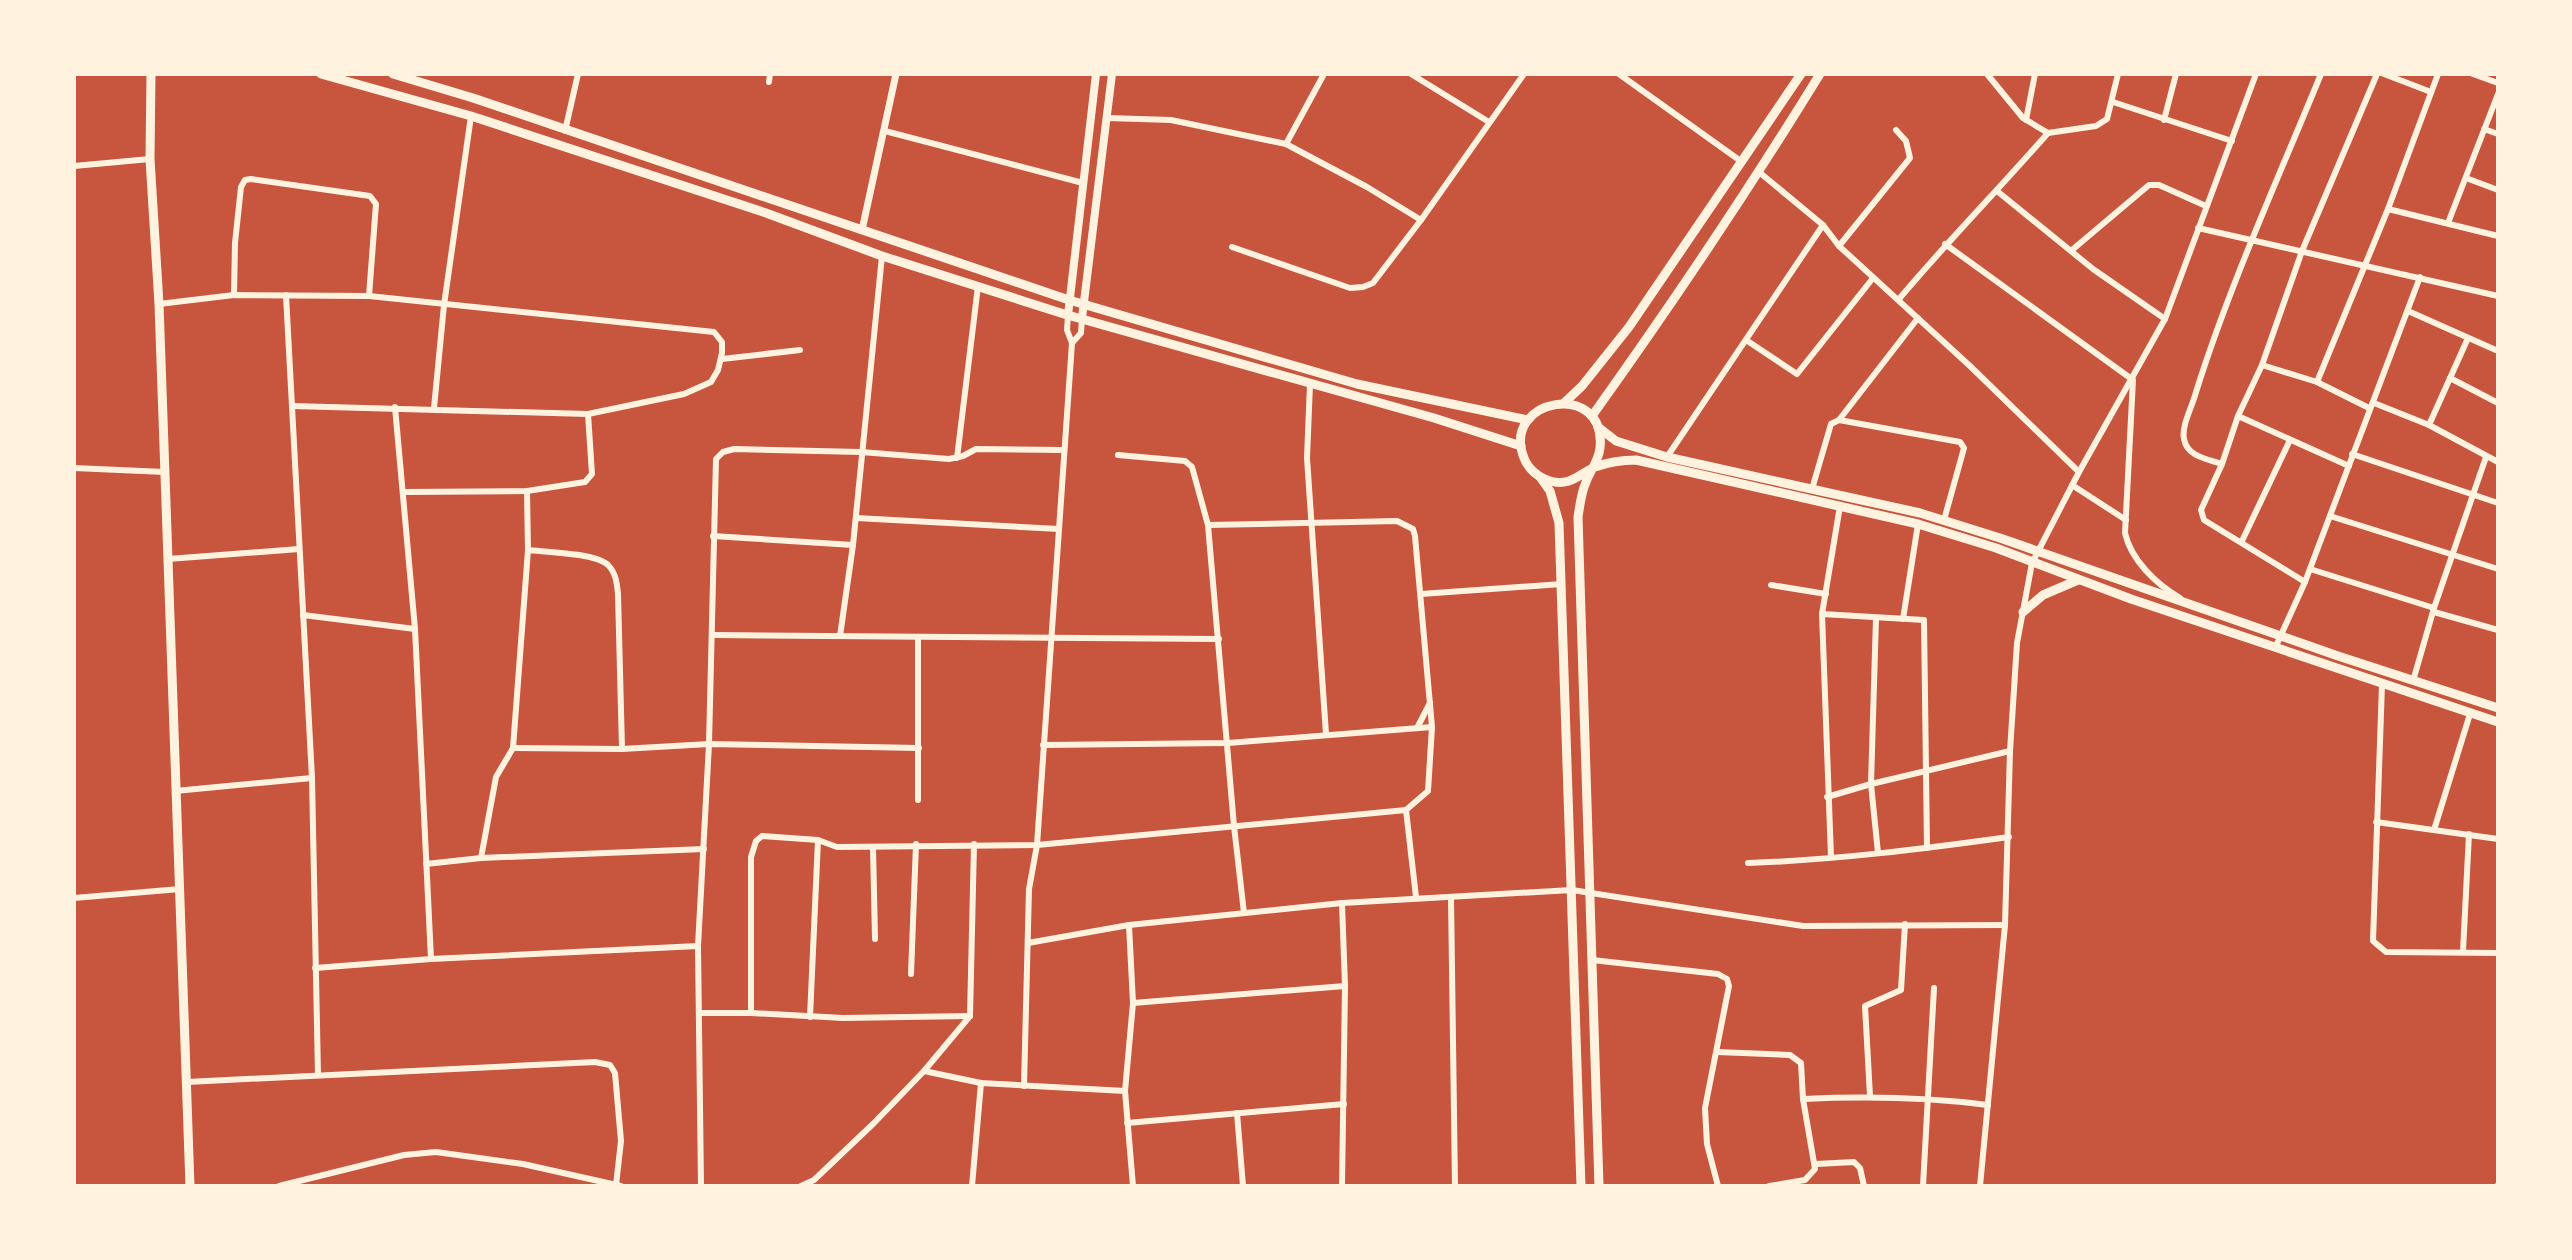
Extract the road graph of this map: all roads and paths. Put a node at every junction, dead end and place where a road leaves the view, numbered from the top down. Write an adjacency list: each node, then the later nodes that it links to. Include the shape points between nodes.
1 (151, 74): 43 (main road)
2 (321, 74): 30 (main road)
3 (393, 74): 37 (main road)
4 (578, 74): 37 (street)
5 (770, 74): 25 (street)
6 (896, 74): 38 (street)
7 (1096, 74): 48 (main road)
8 (1112, 74): 31 (main road)
9 (1324, 74): 42 (street)
10 (1411, 74): 34 (street)
11 (1524, 74): 34 (street)
12 (1619, 74): 44 (street)
13 (1801, 74): 44 (main road)
14 (1820, 74): 46 (main road)
15 (1987, 74): 32 (street)
16 (2035, 74): 32 (street)
17 (2118, 74): 29 (street)
18 (2176, 74): 33 (street)
19 (2256, 74): 41 (street)
20 (2321, 74): 59 (street)
21 (2377, 74): 64 (street)
22 (2384, 74): 27 (street)
23 (2438, 74): 27 (street)
24 (2473, 74): 26 (street)
25 (769, 82)
26 (2498, 83)
27 (2431, 92): 52 (street)
28 (2498, 94): 35 (street)
29 (2113, 102): 33 (street); 39 (street, via 2102,124)
30 (471, 116): 65 (main road); 78 (street)
31 (1107, 118): 42 (street, via 1171,120); 77 (main road)
32 (2026, 120): 39 (street)
33 (2164, 120): 41 (street)
34 (1489, 122): 53 (street)
35 (2484, 129): 40 (street); 47 (street)
36 (1896, 130): 61 (street, via 1906,141 1910,158)
37 (565, 131): 57 (main road)
38 (885, 131): 48 (street); 57 (street)
39 (2048, 133): 50 (street)
40 (2498, 134)
41 (2232, 141): 51 (street)
42 (1286, 144): 53 (street)
43 (150, 159): 45 (street); 76 (main road)
44 (1742, 162): 95 (main road, via 1629,327)
45 (74, 166)
46 (1759, 172): 55 (street); 102 (main road)
47 (2466, 178): 49 (street); 54 (street)
48 (1083, 183): 75 (main road)
49 (2498, 190)
50 (1997, 191): 60 (street); 63 (street)
51 (2206, 206): 56 (street); 63 (street, via 2149,185)
52 (2388, 209): 54 (street); 66 (street)
53 (1421, 220): 62 (street, via 1383,274 1363,287 1341,285)
54 (2448, 223): 58 (street)
55 (1823, 225): 61 (street); 85 (street)
56 (2198, 228): 59 (street); 83 (street)
57 (862, 230): 75 (main road)
58 (2498, 236)
59 (2253, 240): 64 (street); 118 (street, via 2183,437 2192,454)
60 (1945, 244): 74 (street); 92 (street)
61 (1839, 246): 68 (street)
62 (1232, 247)
63 (2072, 250): 83 (street)
64 (2302, 251): 66 (street); 90 (street)
65 (882, 256): 69 (main road); 111 (street)
66 (2366, 265): 67 (street); 93 (street)
67 (2420, 277): 73 (street); 79 (street)
68 (1873, 278): 74 (street); 85 (street, via 1797,374)
69 (978, 286): 80 (main road); 116 (street)
70 (234, 295): 71 (street); 72 (street, via 241,187 251,179 370,196 376,204); 76 (street)
71 (286, 295): 72 (street); 98 (street)
72 (369, 296): 78 (street)
73 (2498, 296)
74 (1899, 299): 82 (street)
75 (1069, 300): 77 (main road); 80 (main road)
76 (159, 304): 122 (main road)
77 (1084, 304): 81 (main road); 104 (main road, via 1357,384)
78 (444, 305): 89 (street, via 714,332 722,342); 100 (street)
79 (2408, 311): 84 (street); 97 (street)
80 (1068, 315): 81 (main road); 86 (street)
81 (1082, 318): 86 (street, via 1081,333); 94 (main road)
82 (1918, 318): 105 (street); 123 (street)
83 (2165, 319): 92 (street)
84 (2468, 338): 88 (street); 91 (street)
85 (1746, 340): 114 (street)
86 (1072, 343): 110 (street)
87 (800, 350): 89 (street)
88 (2498, 351)
89 (722, 359): 101 (street, via 706,385)
90 (2262, 365): 93 (street); 103 (street)
91 (2450, 378): 96 (street); 106 (street)
92 (2133, 380): 123 (street); 135 (street)
93 (2317, 382): 97 (street)
94 (1310, 384): 109 (main road); 136 (street)
95 (1564, 403): 102 (main road); 104 (main road, via 1537,410)
96 (2498, 403)
97 (2372, 405): 106 (street); 112 (street)
98 (292, 406): 99 (street); 143 (street)
99 (395, 407): 100 (street); 128 (street)
100 (434, 408): 101 (street)
101 (588, 414): 127 (street, via 590,478)
102 (1592, 416): 107 (main road)
103 (2238, 416): 108 (street); 118 (street)
104 (1528, 420): 109 (main road)
105 (1839, 420): 126 (street, via 1831,424); 134 (street, via 1963,444)
106 (2429, 425): 115 (street)
107 (1598, 427): 114 (main road, via 1616,441); 121 (main road, via 1600,450)
108 (2290, 440): 119 (street); 141 (street)
109 (1521, 446): 124 (main road)
110 (1063, 450): 116 (street, via 976,449); 139 (street)
111 (861, 452): 116 (street); 133 (street); 140 (street, via 723,452 716,462)
112 (2352, 454): 119 (street); 129 (street)
113 (1118, 455): 138 (street, via 1185,461 1192,467)
114 (1667, 457): 126 (main road)
115 (2486, 457): 117 (street); 129 (street)
116 (957, 458)
117 (2498, 462)
118 (2222, 464): 141 (street, via 2201,515)
119 (2349, 466): 132 (street)
120 (74, 468): 122 (street)
121 (1591, 469): 124 (main road, via 1562,483); 131 (main road, via 1636,460); 216 (main road, via 1578,517)
122 (165, 472): 147 (main road)
123 (2079, 472): 125 (street)
124 (1540, 477): 153 (main road, via 1559,523)
125 (2072, 485): 135 (street); 145 (street)
126 (1812, 489): 134 (main road)
127 (527, 491): 128 (street); 144 (street)
128 (404, 492): 164 (street)
129 (2474, 495): 130 (street); 146 (street)
130 (2498, 503)
131 (1840, 506): 137 (main road); 156 (street)
132 (2330, 516): 146 (street); 149 (street)
133 (856, 518): 139 (street); 142 (street)
134 (1944, 520): 145 (main road)
135 (2126, 520): 157 (street, via 2133,557)
136 (1310, 521): 138 (street); 155 (street, via 1407,524 1415,536); 181 (street)
137 (1918, 524): 148 (main road); 163 (street)
138 (1208, 525): 171 (street)
139 (1059, 529): 170 (street)
140 (713, 536): 142 (street); 166 (street)
141 (2242, 541): 152 (street)
142 (853, 545): 167 (street)
143 (299, 549): 147 (street); 161 (street)
144 (528, 550): 185 (street); 187 (street, via 597,559 615,575)
145 (2036, 552): 148 (street); 157 (main road)
146 (2455, 555): 150 (street); 158 (street)
147 (168, 559): 192 (main road)
148 (2032, 563): 151 (main road); 159 (street)
149 (2310, 569): 152 (street); 158 (street)
150 (2498, 569)
151 (2078, 580): 159 (main road, via 2043,595); 172 (main road)
152 (2305, 582): 168 (street)
153 (1562, 584): 155 (street); 215 (main road)
154 (1771, 585): 156 (street)
155 (1421, 594): 175 (street)
156 (1826, 594): 160 (street)
157 (2190, 604): 168 (main road)
158 (2434, 610): 165 (street); 173 (street)
159 (2023, 612): 188 (street)
160 (1822, 614): 162 (street); 193 (street)
161 (303, 615): 164 (street); 190 (street)
162 (1876, 618): 163 (street); 191 (street)
163 (1903, 619): 189 (street, via 1924,620)
164 (415, 629): 213 (street)
165 (2498, 630)
166 (713, 635): 167 (street); 183 (street)
167 (840, 636): 169 (street)
168 (2282, 636): 172 (street); 173 (main road)
169 (918, 637): 170 (street); 186 (street)
170 (1052, 638): 171 (street); 184 (street)
171 (1219, 639): 182 (street)
172 (2276, 646): 174 (main road)
173 (2413, 681): 176 (main road)
174 (2382, 685): 177 (main road); 196 (street)
175 (1430, 703): 179 (street); 180 (street)
176 (2498, 708)
177 (2470, 714): 178 (main road); 198 (street)
178 (2498, 722)
179 (1432, 727): 180 (street); 195 (street, via 1428,791)
180 (1417, 728): 181 (street)
181 (1326, 734): 182 (street)
182 (1228, 743): 184 (street); 197 (street)
183 (709, 744): 186 (street); 187 (street); 208 (street)
184 (1043, 745): 205 (street)
185 (513, 748): 187 (street); 211 (street, via 496,777)
186 (919, 748): 194 (street)
187 (622, 749)
188 (2010, 751): 189 (street); 200 (street)
189 (1927, 770): 191 (street); 207 (street)
190 (312, 778): 192 (street); 232 (street)
191 (1871, 784): 193 (street); 209 (street)
192 (175, 791): 214 (main road)
193 (1827, 797): 210 (street)
194 (918, 800)
195 (1406, 810): 197 (street); 217 (street)
196 (2376, 822): 198 (street); 228 (street, via 2376,946 2386,952)
197 (1234, 826): 205 (street); 221 (street)
198 (2434, 830): 199 (street)
199 (2469, 834): 201 (street); 228 (street)
200 (2009, 837): 207 (street); 224 (street)
201 (2498, 839)
202 (818, 840): 206 (street, via 837,847); 238 (street, via 764,835 756,841 751,857); 240 (street)
203 (916, 844): 204 (street); 206 (street); 233 (street)
204 (974, 844): 205 (street); 239 (street)
205 (1037, 845): 226 (street)
206 (873, 847): 225 (street)
207 (1927, 848): 209 (street)
208 (704, 849): 211 (street); 227 (street)
209 (1878, 853): 210 (street)
210 (1831, 857): 212 (street)
211 (481, 858): 213 (street)
212 (1748, 863)
213 (426, 864): 230 (street)
214 (180, 889): 219 (street); 244 (main road)
215 (1572, 890): 216 (street); 218 (street); 269 (main road)
216 (1590, 893): 222 (street, via 1803,926); 231 (main road)
217 (1416, 897): 218 (street); 220 (street)
218 (1451, 897): 268 (street)
219 (74, 898)
220 (1342, 903): 221 (street); 234 (street)
221 (1244, 913): 223 (street)
222 (1905, 924): 224 (street); 248 (street, via 1901,990 1865,1006)
223 (1129, 925): 226 (street); 236 (street)
224 (2005, 925): 252 (street)
225 (875, 939)
226 (1028, 943): 246 (street)
227 (698, 946): 230 (street); 237 (street)
228 (2463, 951): 229 (street)
229 (2498, 953)
230 (431, 959): 232 (street)
231 (1592, 960): 241 (street, via 1725,976 1729,986); 270 (main road)
232 (315, 968): 243 (street)
233 (911, 974)
234 (1345, 986): 236 (street); 251 (street)
235 (1934, 988): 249 (street)
236 (1133, 1003): 247 (street)
237 (700, 1013): 238 (street); 262 (street)
238 (751, 1013): 240 (street)
239 (970, 1016): 240 (street); 242 (street)
240 (810, 1017)
241 (1717, 1052): 250 (street, via 1795,1056 1802,1068); 271 (street, via 1705,1126)
242 (924, 1071): 245 (street); 257 (street)
243 (318, 1075): 244 (street); 258 (street, via 610,1065 621,1141)
244 (187, 1082): 259 (main road)
245 (981, 1083): 246 (street); 264 (street)
246 (1024, 1086): 247 (street)
247 (1125, 1091): 254 (street)
248 (1870, 1096): 249 (street); 250 (street)
249 (1928, 1097): 252 (street); 274 (street)
250 (1803, 1099): 255 (street)
251 (1344, 1104): 253 (street); 267 (street)
252 (1988, 1105): 275 (street)
253 (1237, 1113): 254 (street); 266 (street)
254 (1127, 1123): 265 (street)
255 (1816, 1164): 272 (street, via 1805,1180); 273 (street, via 1854,1162)
256 (319, 1176): 258 (street, via 436,1152); 260 (street); 261 (street)
257 (814, 1183): 263 (street)
258 (618, 1185)
259 (190, 1186)
260 (279, 1186)
261 (318, 1186)
262 (701, 1186)
263 (801, 1186)
264 (972, 1186)
265 (1133, 1186)
266 (1243, 1186)
267 (1342, 1186)
268 (1455, 1186)
269 (1581, 1186)
270 (1599, 1186)
271 (1718, 1186)
272 (1769, 1186)
273 (1864, 1186)
274 (1923, 1186)
275 (1980, 1186)

